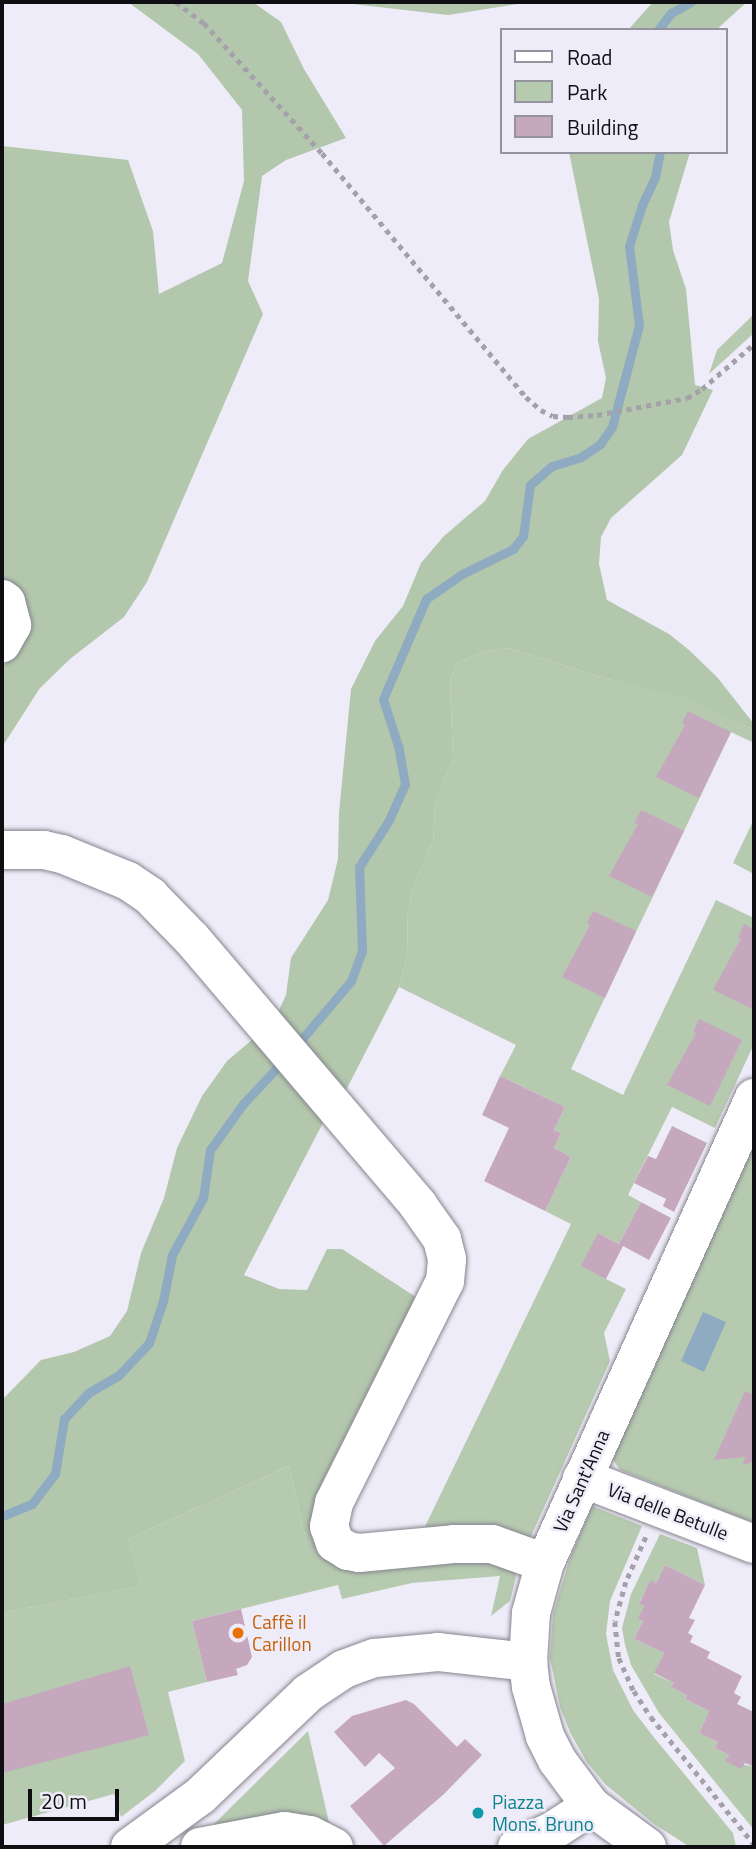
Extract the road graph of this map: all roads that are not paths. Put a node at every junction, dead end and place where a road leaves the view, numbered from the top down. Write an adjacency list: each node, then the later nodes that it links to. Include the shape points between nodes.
1 (2, 850): 5 (street, via 62,854 128,881 169,915 442,1238 447,1259 445,1281 334,1503 329,1519 331,1537 340,1548 359,1553 492,1544)
2 (754, 1098): 3 (street, Via Sant'Anna)
3 (582, 1478): 4 (street, Via delle Betulle); 5 (street, Via Sant'Anna)
4 (754, 1544)
5 (545, 1563): 6 (street, Via Sant'Anna, via 531,1613)
6 (528, 1662): 7 (street, Via Sant'Anna, via 545,1736); 8 (street, via 438,1652 388,1656 344,1669 308,1693 200,1796)
7 (591, 1806): 12 (street); 13 (street, Via Sant'Anna)
8 (135, 1843): 9 (street)
9 (178, 1847)
10 (200, 1847): 11 (street, via 285,1831 310,1835)
11 (334, 1847)
12 (517, 1847)
13 (646, 1847)

